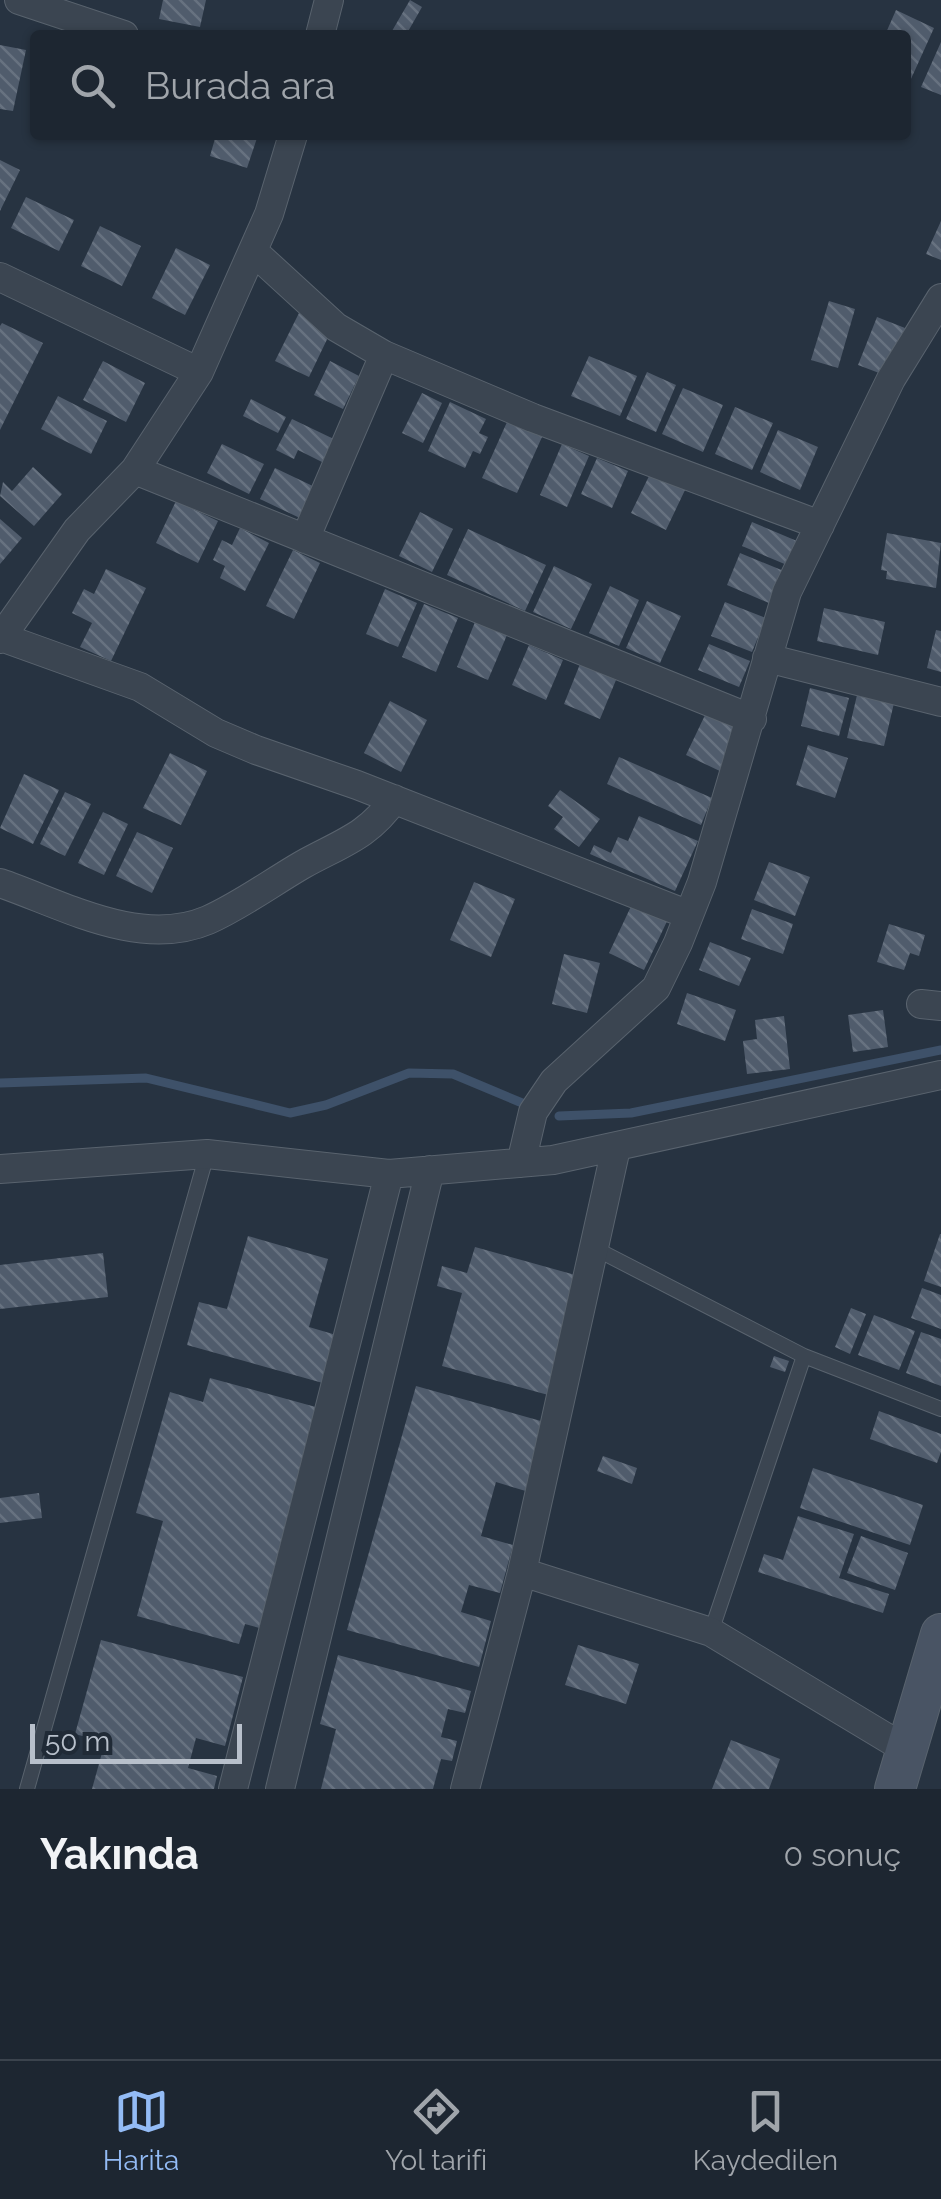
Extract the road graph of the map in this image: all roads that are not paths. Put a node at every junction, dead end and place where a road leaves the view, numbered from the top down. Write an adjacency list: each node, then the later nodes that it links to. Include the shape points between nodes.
1 (18, 0): 3 (street)
2 (328, 0): 4 (street)
3 (109, 30)
4 (321, 30)
5 (291, 140): 6 (street)
6 (253, 252): 9 (street, via 336,327); 10 (street)
7 (0, 277): 10 (street)
8 (941, 298): 12 (street, via 891,379)
9 (384, 355): 12 (street); 13 (street)
10 (198, 372): 11 (street)
11 (135, 470): 13 (street); 14 (street, via 77,530)
12 (820, 525): 15 (street, via 787,592)
13 (305, 539): 17 (street)
14 (1, 638): 18 (street, via 140,687 256,750)
15 (767, 658): 16 (street); 17 (street)
16 (941, 702)
17 (752, 720): 20 (street)
18 (394, 799): 19 (street, via 354,840 208,920 182,927 119,926); 20 (street)
19 (0, 884)
20 (689, 915): 24 (street, via 656,988 554,1081 534,1112)
21 (941, 1074): 22 (street)
22 (616, 1148): 24 (street); 28 (street)
23 (207, 1154): 25 (street); 27 (street); 35 (lane)
24 (522, 1162): 26 (street)
25 (0, 1170)
26 (430, 1170): 27 (street); 37 (street)
27 (389, 1174): 36 (street)
28 (596, 1248): 29 (lane); 31 (street)
29 (804, 1356): 30 (lane); 32 (lane)
30 (941, 1409)
31 (522, 1572): 32 (street); 38 (street)
32 (712, 1632): 34 (street)
33 (941, 1634): 34 (main road)
34 (907, 1750): 39 (main road)
35 (27, 1789)
36 (233, 1789)
37 (280, 1789)
38 (465, 1789)
39 (896, 1789)

